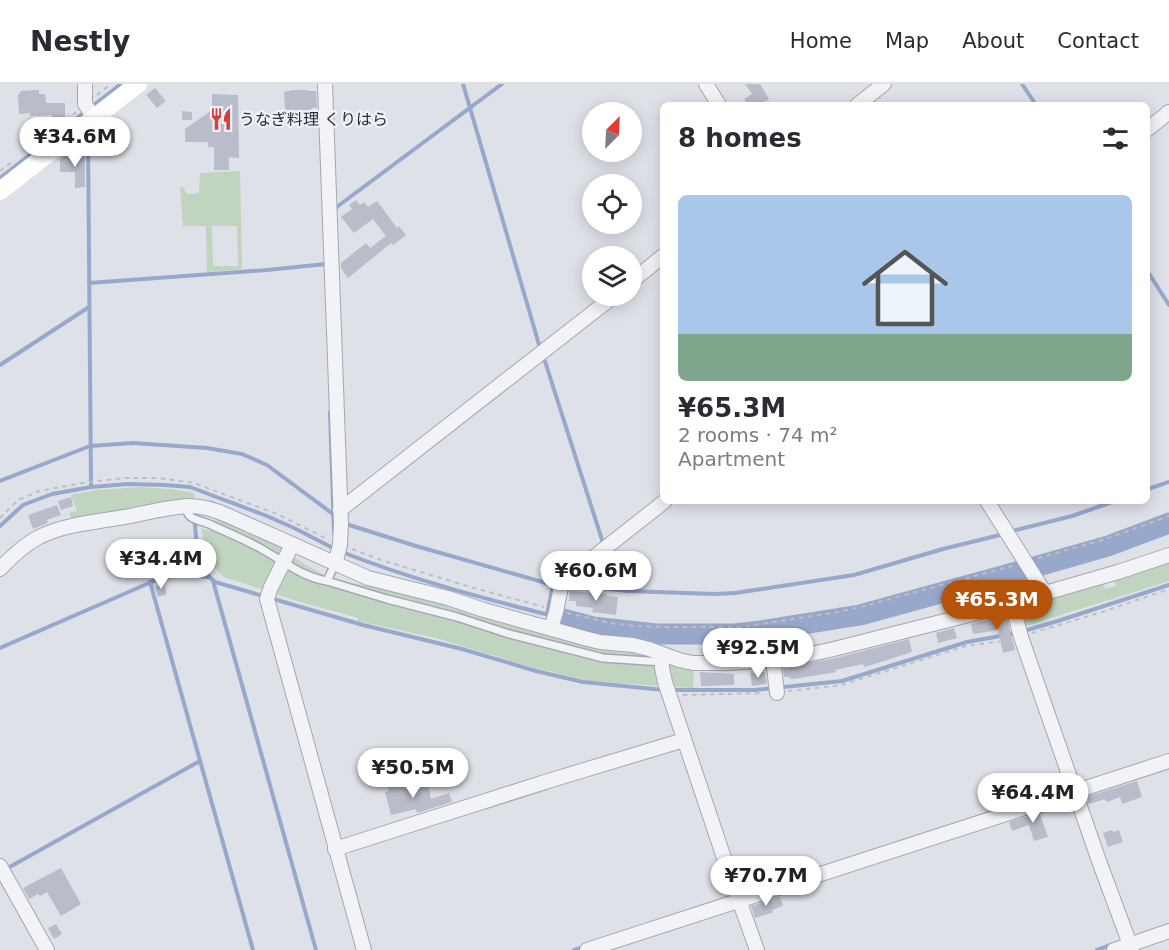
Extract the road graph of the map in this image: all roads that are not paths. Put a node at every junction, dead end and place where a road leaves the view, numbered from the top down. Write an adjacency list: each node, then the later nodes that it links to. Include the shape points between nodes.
1 (85, 84): 9 (street)
2 (138, 84): 9 (street)
3 (326, 84): 18 (street)
4 (706, 84): 6 (street)
5 (884, 84): 7 (street)
6 (718, 102)
7 (861, 102)
8 (1169, 112): 10 (street)
9 (90, 113): 11 (street)
10 (1150, 127)
11 (0, 191)
12 (660, 258): 13 (street)
13 (642, 273)
14 (601, 306): 18 (street)
15 (662, 504): 27 (street, via 572,573 563,583)
16 (989, 504): 25 (street)
17 (186, 507): 19 (street, via 213,509); 22 (lane, via 190,518 251,543); 23 (street, via 54,531 26,545)
18 (340, 510): 20 (street)
19 (292, 545): 20 (street); 22 (street)
20 (338, 552): 24 (lane); 27 (street, via 369,578 484,610)
21 (1169, 555): 25 (street)
22 (283, 563): 24 (lane); 34 (street, via 268,596 270,612)
23 (0, 569)
24 (327, 581): 28 (lane, via 603,658)
25 (1045, 593): 26 (street)
26 (1012, 604): 29 (street, via 834,649); 33 (street, via 1018,635)
27 (553, 616): 28 (street, via 600,642 633,645)
28 (662, 658): 29 (street, via 693,663); 31 (street, via 662,675)
29 (773, 659): 30 (street)
30 (777, 689)
31 (681, 741): 34 (street); 36 (street)
32 (1169, 761): 33 (street)
33 (1072, 792): 36 (street); 38 (street, via 1126,935)
34 (339, 847): 40 (street)
35 (2, 872): 39 (street)
36 (736, 902): 41 (street); 42 (street)
37 (1169, 931): 38 (street)
38 (1126, 946)
39 (47, 950)
40 (363, 950)
41 (587, 950)
42 (757, 950)

